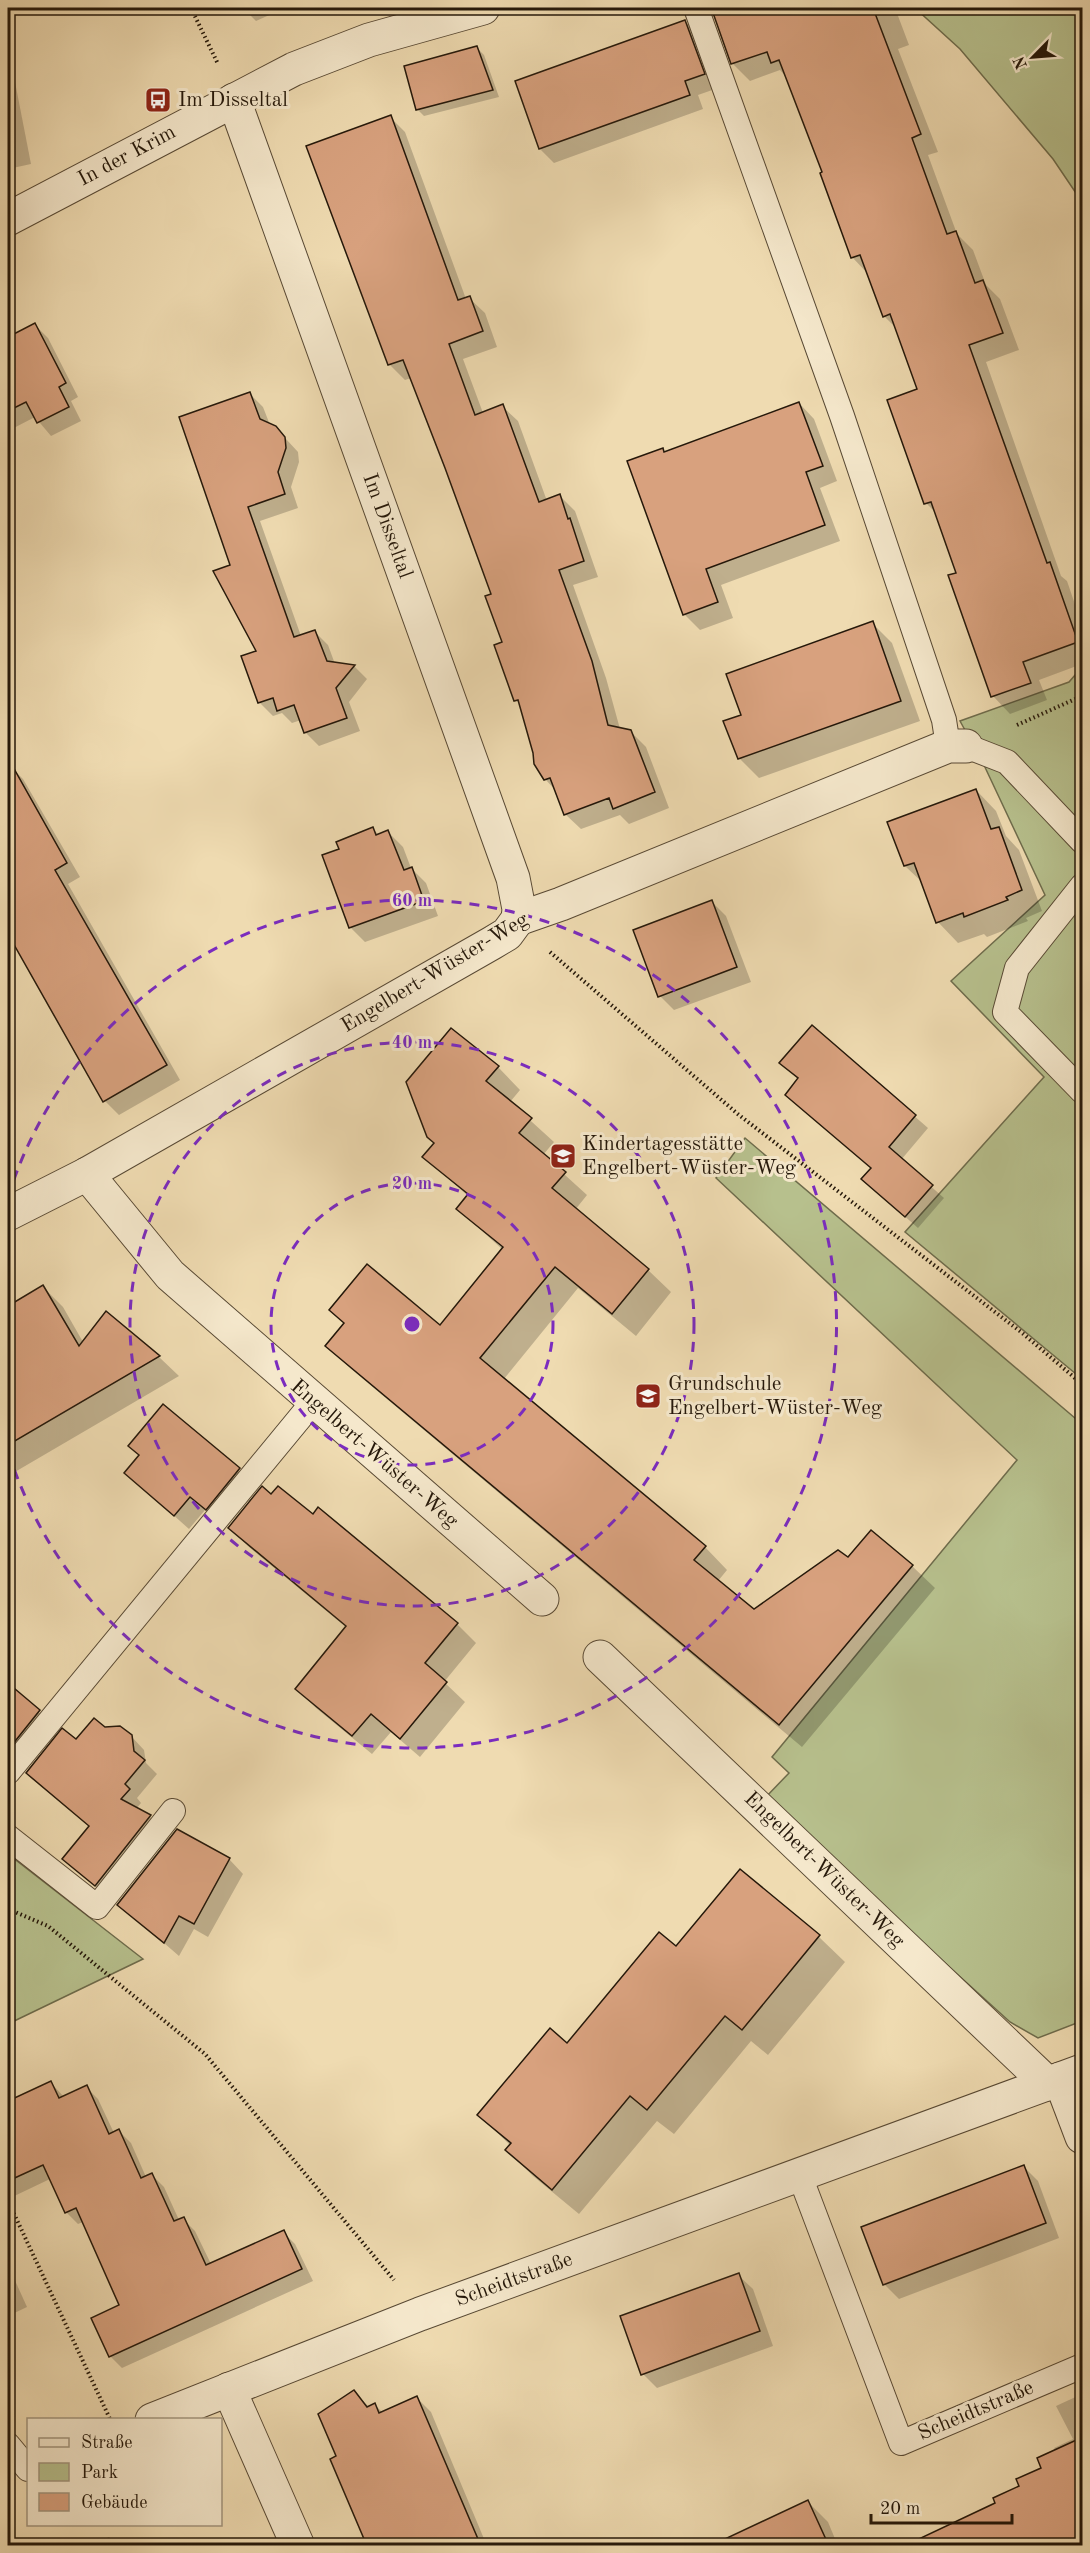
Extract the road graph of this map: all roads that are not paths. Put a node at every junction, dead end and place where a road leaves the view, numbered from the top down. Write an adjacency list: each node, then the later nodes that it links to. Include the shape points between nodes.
1 (483, 8): 3 (street, In der Krim, via 369,40 294,69)
2 (696, 8): 5 (lane, via 850,439 944,720)
3 (234, 100): 4 (street, In der Krim); 8 (street, Im Disseltal, via 513,878)
4 (8, 219)
5 (957, 746): 6 (lane, via 1007,762); 8 (street, Engelbert-Wüster-Weg)
6 (1083, 841)
7 (1083, 886): 9 (lane, via 1017,968 1005,1012)
8 (518, 919): 10 (street, Engelbert-Wüster-Weg, via 507,934 492,944)
9 (1083, 1091)
10 (87, 1174): 11 (street, Engelbert-Wüster-Weg); 12 (street, Engelbert-Wüster-Weg, via 170,1275)
11 (20, 1208)
12 (314, 1402): 13 (street, Engelbert-Wüster-Weg); 15 (lane)
13 (543, 1599)
14 (600, 1657): 18 (street, Engelbert-Wüster-Weg)
15 (8, 1772)
16 (173, 1811): 17 (lane, via 97,1907)
17 (8, 1837)
18 (1063, 2078): 19 (street); 20 (street, Scheidtstraße)
19 (1083, 2137)
20 (800, 2176): 21 (lane, Scheidtstraße, via 901,2443); 22 (street, Scheidtstraße, via 420,2314)
21 (1083, 2366)
22 (229, 2389): 23 (street, Scheidtstraße); 26 (street)
23 (157, 2418)
24 (8, 2445): 25 (lane)
25 (27, 2468)
26 (298, 2546)

